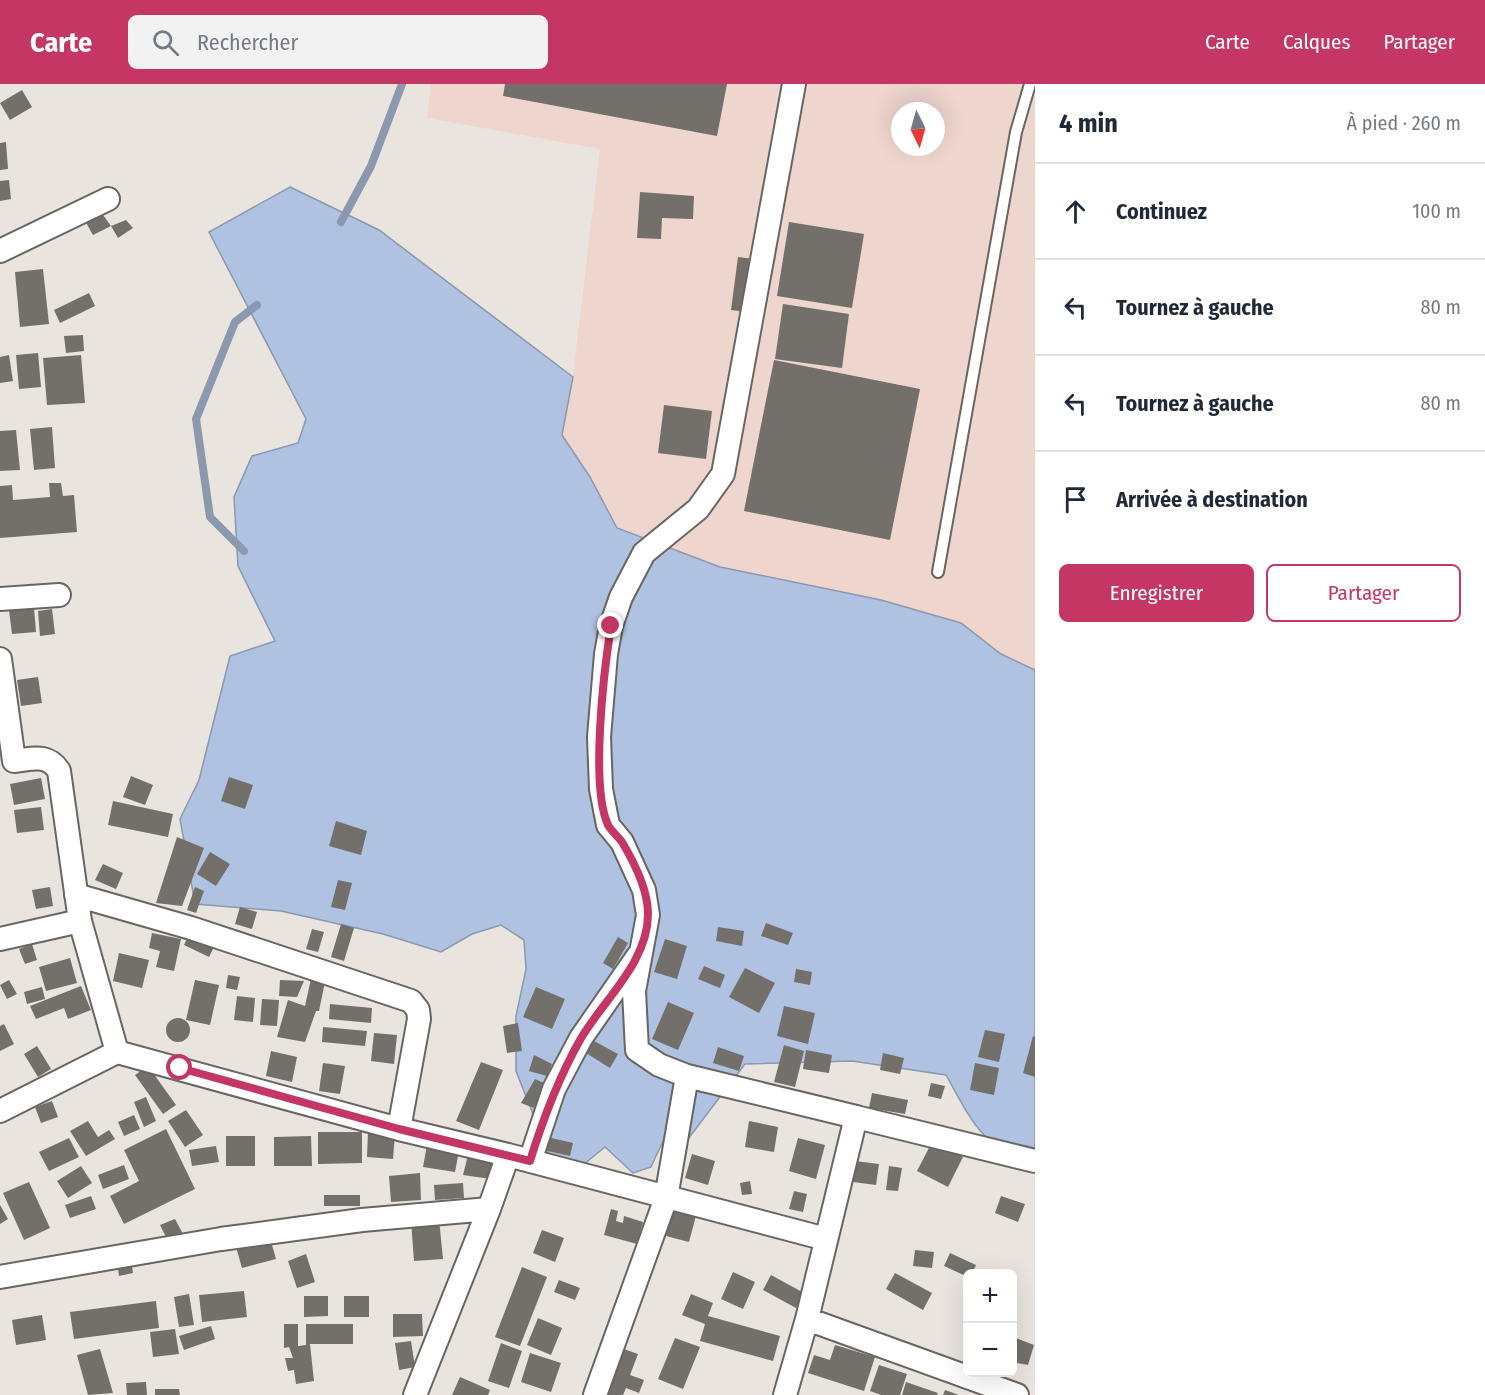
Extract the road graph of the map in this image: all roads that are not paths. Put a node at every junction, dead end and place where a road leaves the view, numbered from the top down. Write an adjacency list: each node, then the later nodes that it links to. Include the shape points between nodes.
1 (794, 84): 13 (street, via 723,474 698,509 644,553 627,582 611,626 599,737 601,789 608,825 622,842 644,890 648,915)
2 (1030, 84): 5 (lane, via 1016,132)
3 (108, 199): 4 (street)
4 (0, 251)
5 (938, 572)
6 (59, 595): 7 (street)
7 (0, 599)
8 (0, 659): 9 (street)
9 (7, 762): 10 (street, via 44,758 54,762 59,771)
10 (76, 895): 11 (street); 18 (street, via 191,928 411,1001 419,1019)
11 (80, 921): 12 (street); 14 (street)
12 (0, 939)
13 (642, 950): 15 (street, via 634,991 638,1050 658,1065); 20 (street, via 581,1038 554,1089)
14 (117, 1052): 16 (street); 18 (street)
15 (687, 1076): 17 (street); 22 (street)
16 (0, 1111)
17 (856, 1117): 21 (street); 24 (street)
18 (399, 1129): 19 (street)
19 (507, 1155): 20 (street); 23 (street)
20 (530, 1161): 22 (street)
21 (1035, 1161)
22 (666, 1198): 24 (street); 28 (street)
23 (489, 1209): 25 (street, via 362,1220 221,1239); 27 (street)
24 (826, 1239): 26 (street)
25 (0, 1277)
26 (807, 1318): 29 (street); 30 (street)
27 (415, 1395)
28 (595, 1395)
29 (785, 1395)
30 (1017, 1395)

